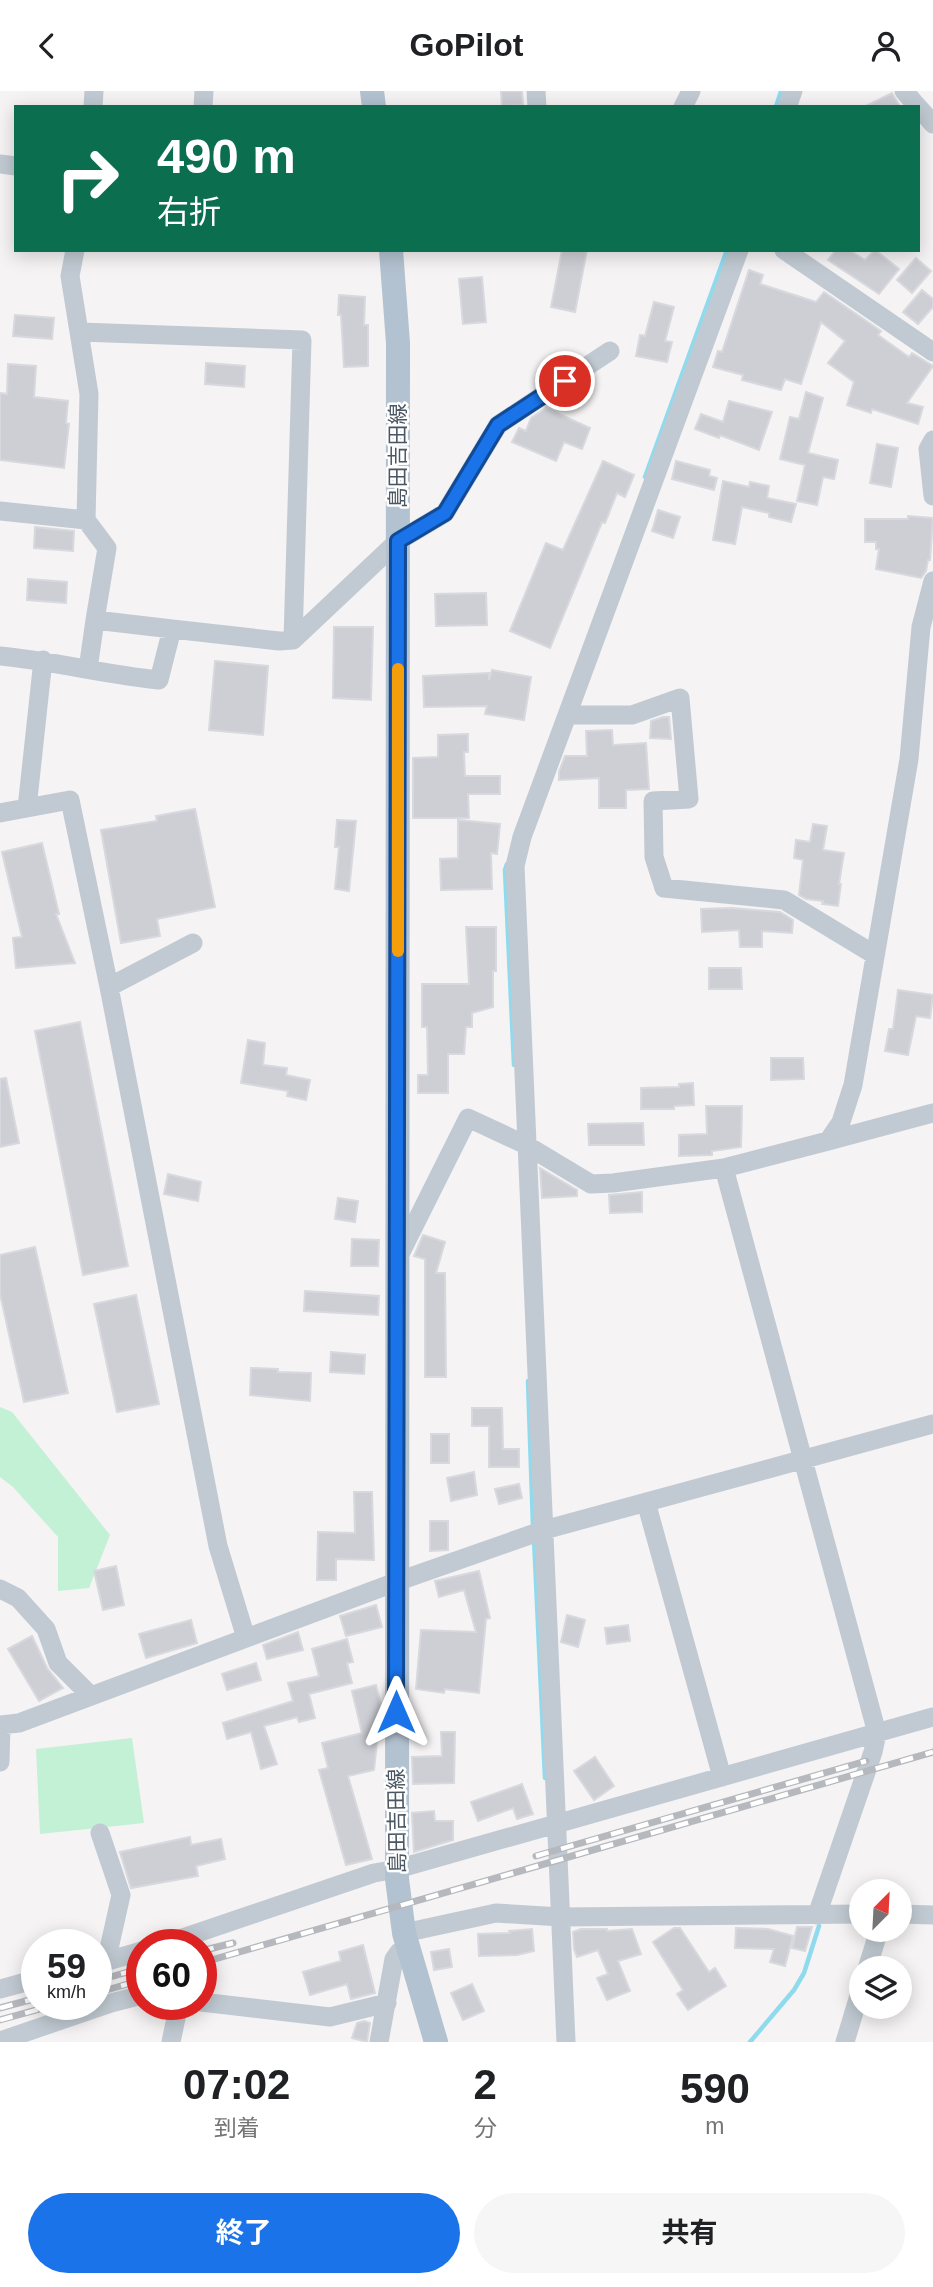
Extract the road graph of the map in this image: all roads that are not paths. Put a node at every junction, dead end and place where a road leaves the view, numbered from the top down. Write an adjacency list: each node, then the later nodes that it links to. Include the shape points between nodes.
1 (904, 91): 2 (street)
2 (916, 105)
3 (920, 109): 4 (street)
4 (933, 124)
5 (75, 252): 9 (street, via 70,277)
6 (391, 252): 16 (main road, 島田吉田線, via 398,343)
7 (737, 252): 24 (street)
8 (787, 252): 11 (street)
9 (80, 332): 15 (street, via 89,394); 20 (street, via 302,341)
10 (610, 351): 16 (street, via 498,425 445,513)
11 (933, 352)
12 (933, 440): 13 (street, via 928,449)
13 (933, 496)
14 (0, 511): 15 (street)
15 (86, 520): 18 (street, via 107,548)
16 (398, 541): 20 (street); 34 (main road, 島田吉田線)
17 (933, 580): 28 (street, via 922,627 908,758)
18 (94, 619): 19 (street); 23 (street)
19 (172, 629): 20 (street); 23 (street, via 159,680)
20 (293, 640)
21 (0, 656): 22 (street)
22 (43, 660): 23 (street); 25 (street)
23 (88, 669)
24 (568, 715): 28 (street, via 632,715 680,698 689,799 653,801 654,857 664,888 784,900); 32 (street, via 515,866)
25 (27, 808): 26 (street); 29 (street, via 70,800)
26 (0, 813)
27 (193, 943): 29 (street)
28 (875, 954): 31 (street, via 853,1086 841,1122)
29 (109, 987): 41 (street, via 218,1546)
30 (932, 1116): 31 (street)
31 (828, 1141): 33 (street)
32 (526, 1145): 33 (street, via 592,1184); 34 (street, via 468,1118); 38 (street)
33 (723, 1168): 36 (street)
34 (397, 1261): 39 (main road, 島田吉田線)
35 (933, 1424): 36 (street)
36 (803, 1459): 37 (street); 45 (street)
37 (646, 1502): 38 (street); 47 (street)
38 (544, 1530): 39 (street); 48 (street)
39 (396, 1582): 41 (street); 50 (main road, 島田吉田線)
40 (0, 1589): 42 (street, via 18,1598 46,1629 58,1663)
41 (246, 1638): 42 (street)
42 (91, 1696): 44 (street, via 19,1723)
43 (933, 1717): 45 (street)
44 (1, 1725): 46 (street)
45 (877, 1733): 47 (street); 53 (street)
46 (0, 1762)
47 (722, 1777): 48 (street)
48 (557, 1824): 50 (street); 55 (street)
49 (100, 1833): 56 (street, via 121,1895)
50 (397, 1869): 57 (street); 58 (main road, 島田吉田線)
51 (849, 1914): 53 (street)
52 (912, 1914): 54 (street)
53 (817, 1915): 55 (street)
54 (933, 1915)
55 (561, 1917): 58 (street, via 496,1913); 71 (street)
56 (111, 1929)
57 (211, 1929)
58 (406, 1940): 62 (street, via 394,1959); 70 (main road, 島田吉田線)
59 (21, 1983): 60 (street)
60 (0, 1989)
61 (126, 1999): 66 (street)
62 (387, 2003): 63 (street, via 330,2017); 69 (street)
63 (217, 2004)
64 (852, 2019): 72 (street)
65 (176, 2020): 68 (street)
66 (44, 2034): 67 (street)
67 (0, 2041)
68 (171, 2042)
69 (379, 2042)
70 (436, 2042)
71 (566, 2042)
72 (845, 2042)

